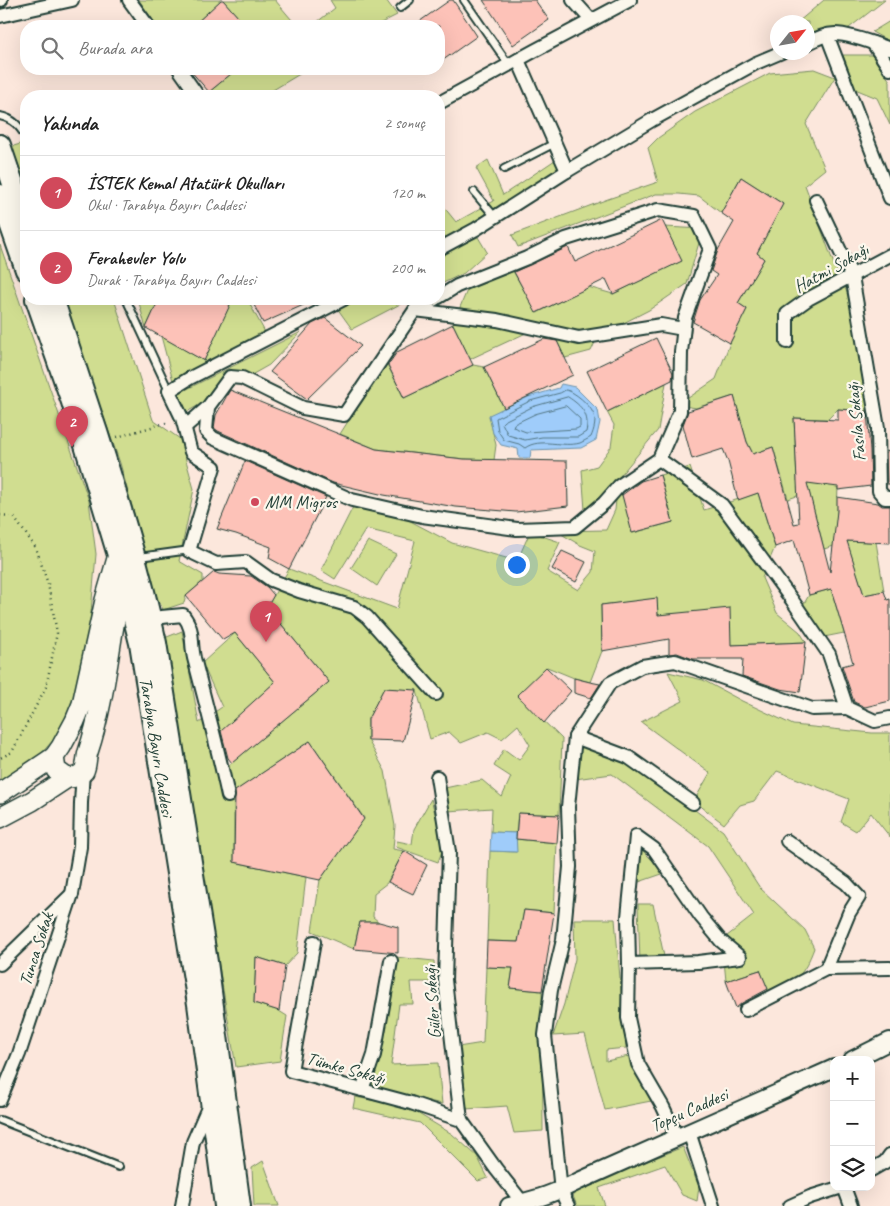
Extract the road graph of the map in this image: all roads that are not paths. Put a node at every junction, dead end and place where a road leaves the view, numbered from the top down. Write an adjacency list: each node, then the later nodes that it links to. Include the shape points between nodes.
1 (72, 0): 8 (street)
2 (129, 0): 9 (street)
3 (410, 0): 7 (lane)
4 (464, 0): 16 (lane)
5 (573, 0): 10 (street)
6 (630, 0): 10 (street)
7 (400, 8)
8 (0, 16)
9 (144, 20)
10 (591, 20): 16 (street)
11 (827, 35): 12 (street); 13 (street, via 836,34); 29 (street)
12 (815, 40)
13 (873, 43): 14 (street); 17 (street)
14 (890, 49)
15 (770, 57): 26 (street, via 661,115)
16 (513, 63): 20 (street); 23 (street)
17 (890, 69)
18 (183, 75): 19 (street)
19 (194, 90)
20 (445, 100)
21 (0, 116): 22 (lane, via 14,121)
22 (20, 129)
23 (555, 144): 25 (lane); 26 (street)
24 (0, 145): 31 (main road)
25 (504, 169)
26 (567, 171): 32 (street)
27 (474, 192): 32 (lane)
28 (0, 195): 34 (main road)
29 (890, 198)
30 (816, 200): 36 (street, Fasıla Sokağı)
31 (20, 204)
32 (495, 216): 33 (street, via 476,229)
33 (445, 242)
34 (20, 253)
35 (890, 255): 36 (street, Hatmi Sokağı)
36 (852, 276): 45 (street, Hatmi Sokağı, via 787,314); 50 (street, Fasıla Sokağı, via 878,428 879,490)
37 (445, 293): 44 (street, via 566,239 658,210 694,216 710,249)
38 (38, 305): 52 (main road, Tarabya Bayırı Caddesi)
39 (55, 305): 52 (main road, Tarabya Bayırı Caddesi, via 100,442)
40 (129, 305): 46 (lane)
41 (332, 305): 46 (street)
42 (424, 305): 43 (street)
43 (415, 310): 44 (street, via 497,320 579,338 661,325); 47 (street, via 344,415 303,408 242,378 230,377)
44 (683, 329): 49 (street, via 680,411)
45 (787, 342)
46 (169, 391): 48 (street)
47 (208, 407): 48 (street); 49 (street, via 206,431 213,438 352,500 422,516 517,529 575,527 619,486)
48 (184, 423): 51 (street, via 191,452 214,467)
49 (659, 459): 56 (street, via 722,505 829,654)
50 (887, 498)
51 (192, 549): 52 (lane); 55 (street, via 216,564 246,562 271,580 354,607 367,617)
52 (128, 559): 53 (main road, Tarabya Bayırı Caddesi); 54 (main road); 59 (main road, via 105,600 82,704)
53 (144, 623): 54 (main road, via 123,619); 63 (street, via 183,615 190,626); 80 (main road, Tarabya Bayırı Caddesi); 95 (main road, Tarabya Bayırı Caddesi, via 186,825)
54 (113, 629): 60 (main road, via 95,730)
55 (436, 694)
56 (847, 708): 57 (street, via 875,721); 58 (street, via 812,709 675,661 642,666 610,683)
57 (890, 718)
58 (575, 736): 64 (street, via 628,757); 88 (street, via 568,807 570,867 563,940 545,1035)
59 (57, 752): 60 (main road, via 56,770); 60 (main road, via 68,744 84,752); 62 (main road)
60 (76, 771): 65 (main road); 67 (street, Tunca Sokak, via 80,846)
61 (437, 778): 82 (street, Güler Sokağı, via 449,852 446,980)
62 (0, 793)
63 (228, 796)
64 (693, 803)
65 (0, 818)
66 (787, 841): 73 (street, via 846,883 859,897)
67 (72, 894): 70 (street); 79 (street, Tunca Sokak, via 19,1054)
68 (314, 942): 78 (street, Tümke Sokağı, via 291,1071)
69 (391, 962): 78 (street, via 374,1055)
70 (0, 964)
71 (630, 964): 71 (street, via 628,917 636,836 654,849 716,935 740,957); 83 (street, via 628,1018 638,1064)
72 (890, 968): 73 (street)
73 (826, 969): 74 (street)
74 (746, 1010)
75 (890, 1041): 76 (street)
76 (860, 1056)
77 (830, 1070): 83 (street, Topçu Caddesi)
78 (362, 1090): 82 (street, Tümke Sokağı)
79 (0, 1100)
80 (211, 1101): 85 (main road, Tarabya Bayırı Caddesi); 92 (street, via 193,1142)
81 (0, 1120): 86 (lane)
82 (461, 1120): 91 (street, Güler Sokağı)
83 (683, 1134): 88 (street, Topçu Caddesi); 97 (street)
84 (890, 1155): 87 (street)
85 (218, 1156): 93 (main road, via 210,1184); 94 (main road, Tarabya Bayırı Caddesi)
86 (118, 1167)
87 (875, 1168)
88 (561, 1191): 91 (street, Topçu Caddesi); 96 (street)
89 (830, 1191): 98 (street)
90 (845, 1191): 99 (street)
91 (516, 1204)
92 (182, 1206)
93 (211, 1206)
94 (225, 1206)
95 (240, 1206)
96 (568, 1206)
97 (714, 1206)
98 (790, 1206)
99 (852, 1206)

